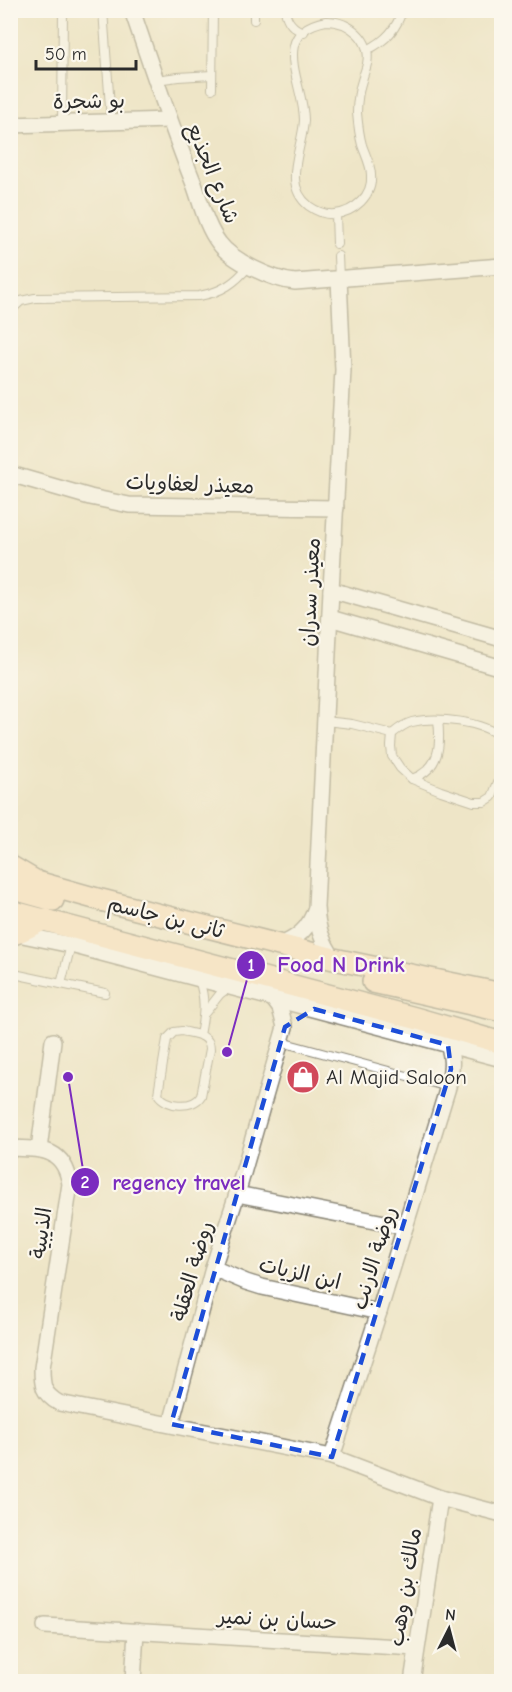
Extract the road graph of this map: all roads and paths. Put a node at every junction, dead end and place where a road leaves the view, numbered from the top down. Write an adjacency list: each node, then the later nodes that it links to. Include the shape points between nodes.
1 (63, 10): 16 (lane)
2 (103, 10): 15 (lane)
3 (132, 10): 12 (street, شارع الجذيع)
4 (213, 10): 11 (lane)
5 (254, 10): 8 (lane)
6 (285, 10): 9 (lane, via 292,26)
7 (402, 10): 10 (lane, via 393,31)
8 (254, 20)
9 (304, 32): 10 (lane, via 319,22 342,23 360,36); 18 (lane, via 292,56 304,118 295,182 306,204)
10 (367, 50): 18 (lane, via 357,108 371,183 359,204)
11 (212, 75): 12 (lane); 13 (lane)
12 (156, 80): 14 (street, شارع الجذيع)
13 (212, 89)
14 (169, 120): 15 (street, بو شجرة); 21 (street, شارع الجذيع, via 213,233 228,252)
15 (111, 121): 16 (street, بو شجرة)
16 (62, 123): 17 (street, بو شجرة)
17 (10, 125)
18 (336, 214): 19 (lane)
19 (337, 244)
20 (338, 256): 23 (lane)
21 (249, 266): 23 (street, شارع الجذيع, via 287,281); 24 (lane, via 230,285 200,296 35,298 21,300)
22 (501, 266): 23 (street, شارع الجذيع)
23 (339, 278): 26 (street, معيذر سدران, via 343,370)
24 (10, 311)
25 (10, 474): 26 (street, معيذر لعفاويات, via 129,505)
26 (336, 508): 27 (street, معيذر سدران)
27 (331, 590): 28 (street); 29 (street, معيذر سدران)
28 (397, 609): 30 (street); 31 (street)
29 (330, 618): 31 (street); 36 (street, معيذر سدران)
30 (479, 633): 32 (street); 33 (street)
31 (388, 635): 33 (street)
32 (501, 639)
33 (471, 659): 34 (street)
34 (501, 668)
35 (438, 720): 37 (lane, via 411,722); 38 (lane, via 489,730); 40 (lane, via 437,756 425,772)
36 (325, 721): 37 (lane); 43 (street, معيذر سدران)
37 (392, 734): 40 (lane, via 392,756)
38 (501, 738)
39 (501, 772): 40 (lane, via 492,796 484,802 474,802)
40 (412, 779)
41 (10, 866): 48 (main road, ثانى بن جاسم, via 46,885)
42 (10, 888): 58 (main road, via 283,961)
43 (316, 907): 48 (street, معيذر سدران, via 304,931); 49 (street, معيذر سدران, via 320,935)
44 (10, 911): 45 (main road, ثانى بن جاسم)
45 (45, 919): 46 (main road); 64 (main road, ثانى بن جاسم)
46 (13, 933): 47 (street)
47 (71, 945): 51 (street); 52 (lane)
48 (280, 945): 49 (main road, ثانى بن جاسم)
49 (334, 959): 55 (main road, ثانى بن جاسم)
50 (14, 974): 52 (lane)
51 (199, 980): 53 (street); 59 (lane)
52 (61, 984): 54 (lane)
53 (228, 988): 56 (street); 59 (lane)
54 (105, 993)
55 (501, 994)
56 (274, 1000): 57 (street); 60 (street)
57 (314, 1009): 60 (street, via 293,1018); 65 (street)
58 (501, 1011)
59 (205, 1014): 61 (lane)
60 (285, 1027): 63 (street, روضة العقلة)
61 (200, 1035): 61 (lane, via 210,1043 201,1096 192,1104 166,1102 158,1094 167,1039 182,1031)
62 (53, 1041): 71 (street)
63 (281, 1042): 69 (lane); 72 (street, روضة العقلة)
64 (501, 1043)
65 (448, 1045): 66 (street); 68 (street, روضة الارنب)
66 (469, 1050): 67 (street); 68 (street)
67 (501, 1059)
68 (451, 1069): 69 (street, روضة الارنب)
69 (448, 1087): 73 (street, روضة الارنب)
70 (10, 1148): 71 (street, الذيبية)
71 (39, 1149): 76 (street, الذيبية, via 61,1159 70,1184 42,1368 45,1390 59,1403)
72 (237, 1194): 73 (street); 74 (street, روضة العقلة)
73 (405, 1227): 75 (street, روضة الارنب)
74 (213, 1268): 75 (street, ابن الزيات, via 254,1285); 76 (street, روضة العقلة)
75 (379, 1312): 77 (street, روضة الارنب)
76 (171, 1424): 77 (street)
77 (332, 1457): 78 (street)
78 (440, 1498): 79 (street); 82 (street, مالك بن وهب)
79 (501, 1514)
80 (45, 1626): 81 (street, حسان بن نمير)
81 (136, 1632): 82 (street, حسان بن نمير); 83 (street)
82 (416, 1648): 84 (street, مالك بن وهب)
83 (133, 1682)
84 (412, 1682)

